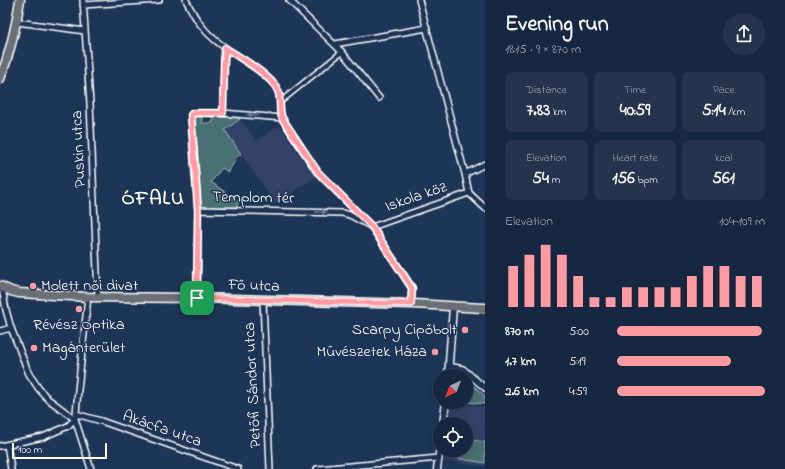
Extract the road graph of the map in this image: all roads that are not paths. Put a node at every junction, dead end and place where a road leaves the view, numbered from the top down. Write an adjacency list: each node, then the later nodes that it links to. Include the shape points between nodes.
1 (20, 0): 7 (main road)
2 (159, 0): 6 (street)
3 (186, 0): 11 (street, via 201,26)
4 (289, 0): 10 (street)
5 (419, 0): 8 (street)
6 (83, 3): 9 (street, Puskin utca)
7 (17, 22): 9 (street); 13 (main road)
8 (427, 28): 10 (street); 19 (street)
9 (85, 31): 26 (street, Puskin utca)
10 (335, 44): 12 (street)
11 (225, 48): 15 (street, via 272,82 277,89); 16 (street)
12 (342, 52): 14 (street); 15 (street)
13 (0, 79)
14 (379, 98)
15 (280, 102): 17 (street)
16 (223, 113): 17 (street, Templom tér, one-way to 16); 22 (street, Templom tér, via 191,115)
17 (282, 118): 23 (street, via 318,172)
18 (485, 164): 19 (street)
19 (465, 174): 20 (street)
20 (469, 193): 21 (street); 23 (street, Iskola köz)
21 (485, 208)
22 (198, 210): 23 (street, Templom tér, one-way to 23, via 342,212); 27 (street)
23 (372, 227): 29 (street, via 412,288)
24 (1, 287): 25 (main road, Fő utca, via 19,293); 32 (street)
25 (88, 297): 26 (main road, Fő utca); 37 (street)
26 (98, 297): 27 (main road, Fő utca)
27 (197, 298): 28 (main road, Fő utca)
28 (263, 301): 29 (main road, Fő utca); 45 (street, Petőfi Sándor utca)
29 (411, 304): 30 (main road, Fő utca)
30 (453, 307): 31 (main road, Fő utca); 34 (street)
31 (485, 308)
32 (11, 328): 33 (street); 38 (street, via 24,364 33,380 48,399)
33 (0, 331)
34 (449, 365): 35 (street); 36 (street, via 463,369)
35 (449, 369)
36 (485, 388)
37 (76, 414): 38 (street); 44 (street, Akácfa utca)
38 (75, 419): 39 (street, via 68,426 43,437); 43 (street)
39 (6, 445): 40 (street); 42 (street)
40 (0, 446)
41 (439, 458): 46 (street); 47 (street)
42 (11, 469)
43 (91, 469)
44 (238, 469)
45 (270, 469)
46 (317, 469)
47 (437, 469)

